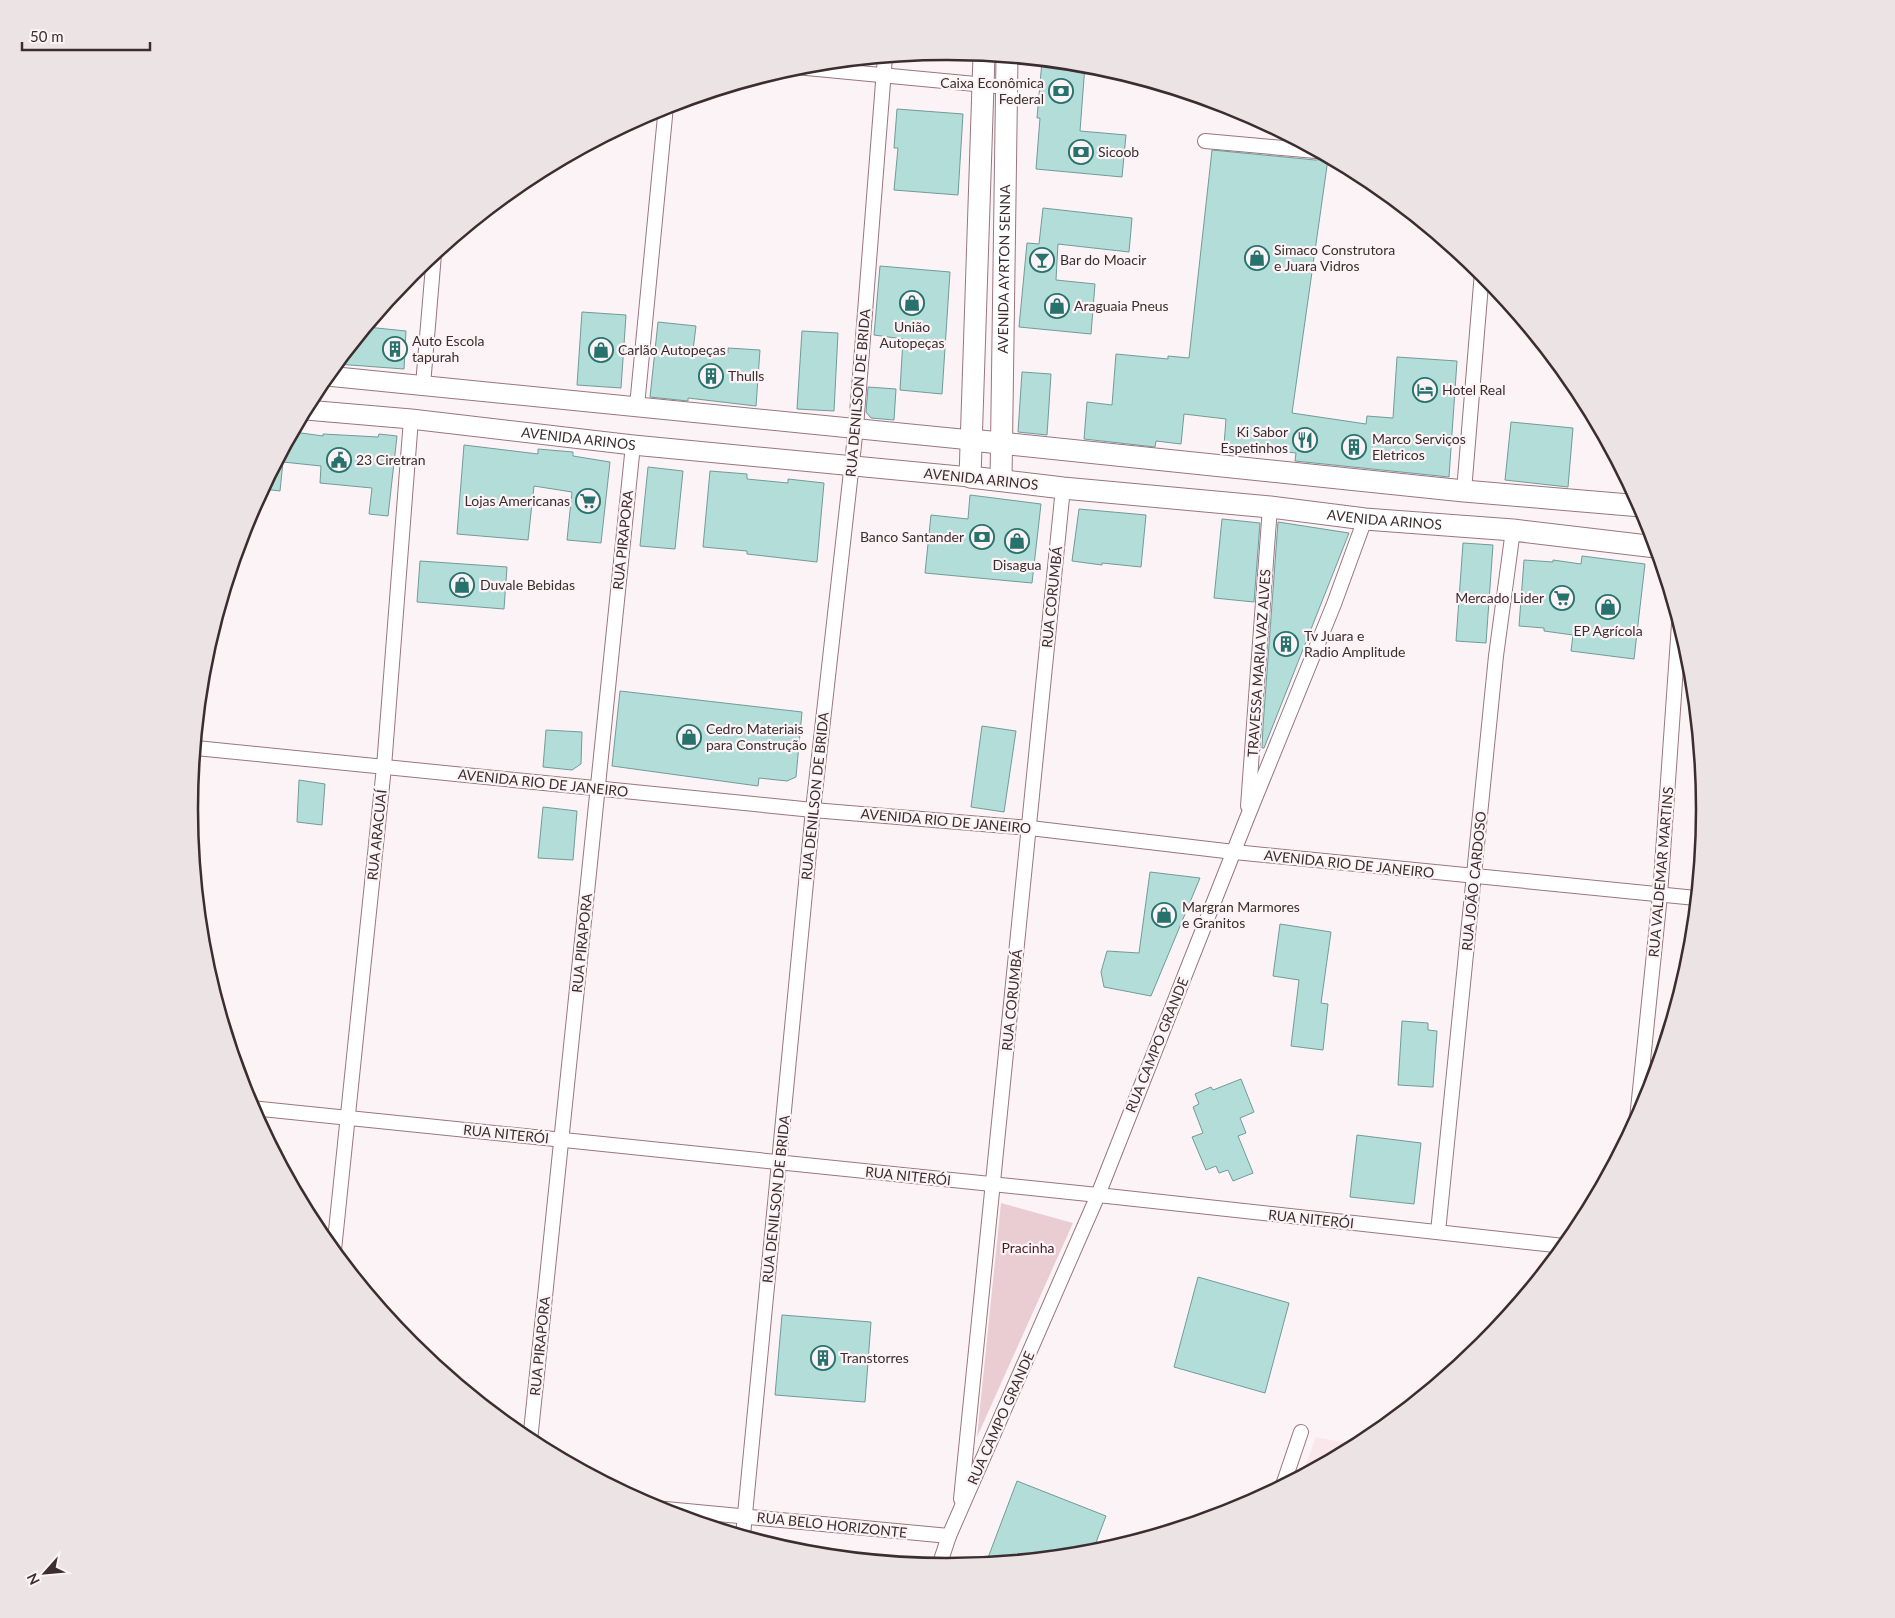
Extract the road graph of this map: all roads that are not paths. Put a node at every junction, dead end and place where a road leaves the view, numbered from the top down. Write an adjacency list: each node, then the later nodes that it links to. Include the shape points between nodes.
1 (984, 61): 6 (main road, AVENIDA AYRTON SENNA)
2 (885, 63): 5 (street, RUA DENILSON DE BRIDA)
3 (1007, 63): 7 (main road, AVENIDA AYRTON SENNA)
4 (828, 70): 5 (street)
5 (884, 74): 6 (street); 20 (street, RUA DENILSON DE BRIDA)
6 (983, 84): 7 (street); 13 (main road, AVENIDA AYRTON SENNA)
7 (1007, 87): 14 (main road, AVENIDA AYRTON SENNA)
8 (665, 115): 17 (street)
9 (1205, 141): 10 (street)
10 (1303, 150)
11 (433, 265): 16 (street)
12 (1481, 283): 28 (street)
13 (976, 296): 14 (main road); 21 (main road, AVENIDA AYRTON SENNA)
14 (1003, 298): 22 (main road, AVENIDA AYRTON SENNA)
15 (336, 377): 16 (main road)
16 (423, 385): 17 (main road)
17 (637, 406): 20 (main road)
18 (314, 411): 19 (main road, AVENIDA ARINOS)
19 (411, 419): 23 (main road, AVENIDA ARINOS); 36 (street, RUA ARACUAÍ)
20 (856, 427): 21 (main road); 24 (street, RUA DENILSON DE BRIDA)
21 (971, 440): 22 (main road); 25 (main road, AVENIDA AYRTON SENNA)
22 (1001, 443): 26 (main road, AVENIDA AYRTON SENNA); 28 (main road)
23 (633, 445): 24 (main road, AVENIDA ARINOS); 37 (street, RUA PIRAPORA)
24 (852, 467): 25 (main road, AVENIDA ARINOS); 38 (street, RUA DENILSON DE BRIDA)
25 (970, 477): 26 (main road, AVENIDA ARINOS)
26 (1001, 480): 27 (main road, AVENIDA ARINOS)
27 (1063, 488): 30 (main road, AVENIDA ARINOS); 40 (street, RUA CORUMBÁ)
28 (1464, 491): 29 (main road)
29 (1631, 505)
30 (1270, 507): 31 (main road, AVENIDA ARINOS); 39 (street, TRAVESSA MARIA VAZ ALVES)
31 (1365, 519): 32 (main road, AVENIDA ARINOS); 39 (street, RUA CAMPO GRANDE)
32 (1513, 530): 33 (main road, AVENIDA ARINOS); 42 (street, RUA JOÃO CARDOSO, via 1496,656)
33 (1648, 546)
34 (1678, 647): 43 (street, RUA VALDEMAR MARTINS)
35 (201, 749): 36 (street, AVENIDA RIO DE JANEIRO)
36 (384, 767): 37 (street, AVENIDA RIO DE JANEIRO); 47 (street, RUA ARACUAÍ)
37 (596, 788): 38 (street, AVENIDA RIO DE JANEIRO); 48 (street, RUA PIRAPORA)
38 (813, 810): 40 (street, AVENIDA RIO DE JANEIRO); 49 (street, RUA DENILSON DE BRIDA)
39 (1247, 818): 41 (street, RUA CAMPO GRANDE)
40 (1030, 828): 41 (street, AVENIDA RIO DE JANEIRO); 50 (street, RUA CORUMBÁ)
41 (1234, 852): 42 (street, AVENIDA RIO DE JANEIRO); 51 (street, RUA CAMPO GRANDE)
42 (1475, 876): 43 (street, AVENIDA RIO DE JANEIRO); 52 (street, RUA JOÃO CARDOSO)
43 (1660, 895): 44 (street, AVENIDA RIO DE JANEIRO); 45 (street, RUA VALDEMAR MARTINS)
44 (1691, 898)
45 (1639, 1095)
46 (262, 1109): 47 (street, RUA NITERÓI)
47 (347, 1118): 48 (street, RUA NITERÓI); 53 (street, RUA ARACUAÍ)
48 (562, 1140): 49 (street, RUA NITERÓI); 55 (street, RUA PIRAPORA)
49 (780, 1162): 50 (street, RUA NITERÓI); 60 (street, RUA DENILSON DE BRIDA)
50 (993, 1184): 51 (street, RUA NITERÓI); 59 (street, RUA CORUMBÁ)
51 (1098, 1195): 52 (street, RUA NITERÓI); 59 (street, RUA CAMPO GRANDE)
52 (1438, 1232): 54 (street, RUA NITERÓI)
53 (335, 1239)
54 (1556, 1245)
55 (531, 1432)
56 (1301, 1432): 57 (street)
57 (1286, 1477)
58 (688, 1511): 60 (street, RUA BELO HORIZONTE)
59 (960, 1512): 62 (street, RUA CAMPO GRANDE)
60 (744, 1516): 61 (street, RUA DENILSON DE BRIDA); 62 (street, RUA BELO HORIZONTE)
61 (743, 1529)
62 (949, 1536): 63 (street, RUA CAMPO GRANDE)
63 (942, 1558)

